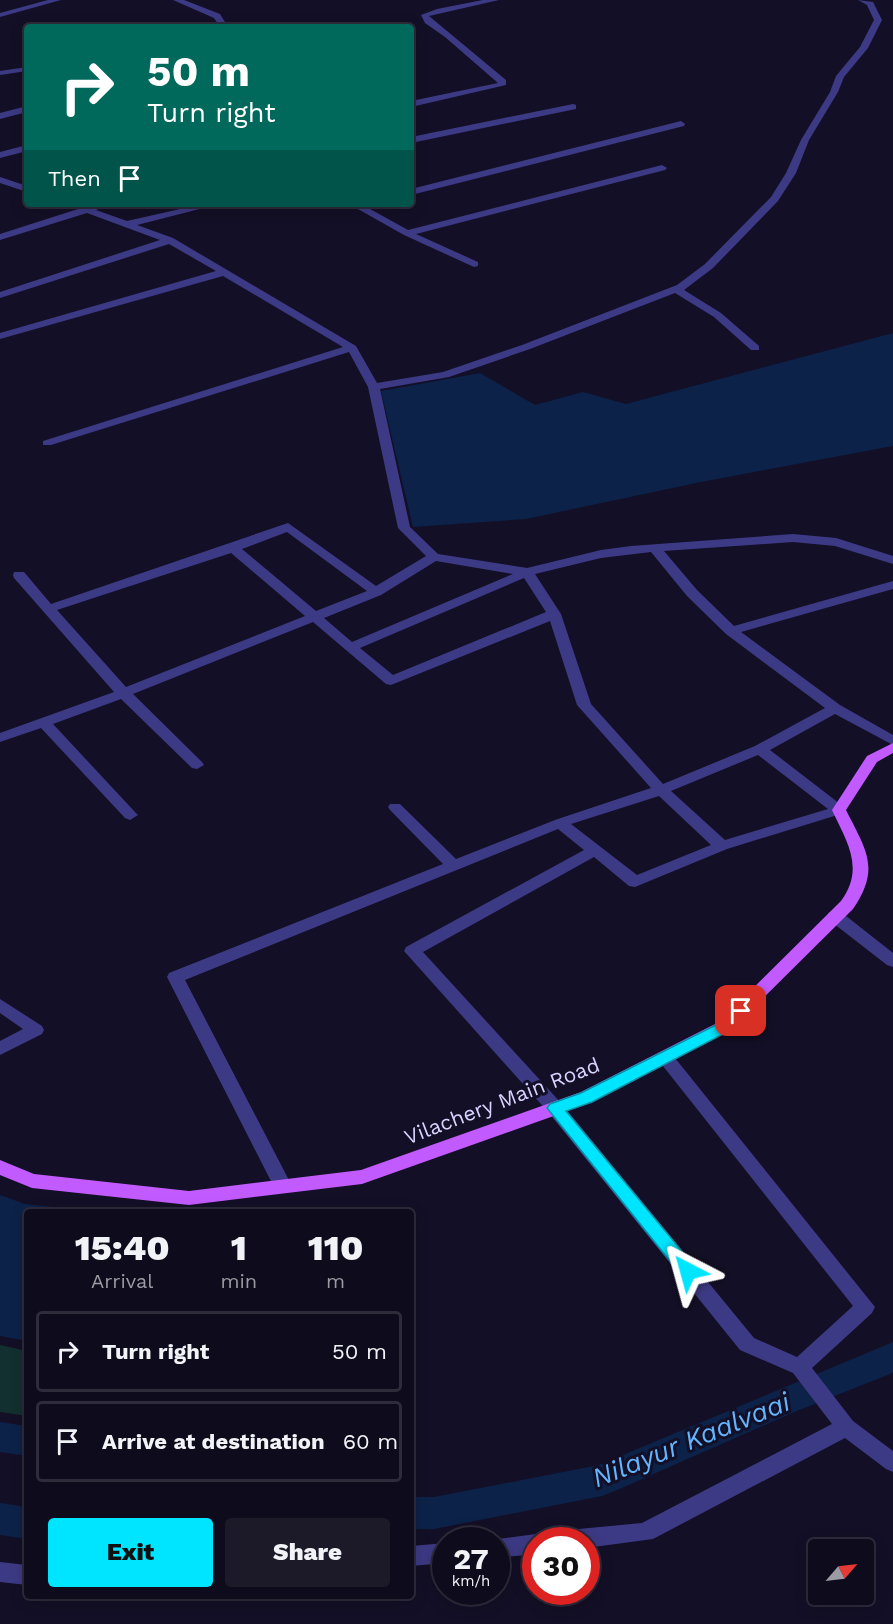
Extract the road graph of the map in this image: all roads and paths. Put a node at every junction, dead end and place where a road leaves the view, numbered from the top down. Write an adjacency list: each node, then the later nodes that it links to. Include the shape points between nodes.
1 (57, 0): 5 (street)
2 (177, 0): 7 (street, via 217,16)
3 (495, 0): 10 (street, via 425,15 502,85)
4 (862, 0): 33 (street, via 870,4 878,20 864,48 840,76 792,173 775,199 709,266)
5 (40, 2): 6 (street)
6 (0, 15)
7 (222, 24)
8 (24, 69): 9 (street)
9 (0, 73)
10 (414, 104)
11 (573, 107): 15 (street)
12 (24, 110): 13 (street)
13 (0, 116)
14 (681, 124): 21 (street)
15 (414, 139)
16 (24, 149): 17 (street)
17 (0, 154)
18 (662, 168): 28 (street)
19 (3, 183): 20 (street)
20 (24, 188)
21 (414, 191)
22 (82, 207): 26 (street)
23 (94, 207): 26 (street)
24 (201, 207): 27 (street)
25 (364, 207): 28 (street)
26 (88, 209): 27 (street); 29 (street)
27 (126, 224): 30 (street)
28 (407, 233): 31 (street)
29 (0, 237)
30 (170, 240): 32 (street); 34 (street)
31 (474, 264)
32 (225, 272): 35 (street); 36 (street)
33 (675, 289): 37 (street, via 711,309); 38 (street, via 455,372)
34 (0, 296)
35 (0, 336)
36 (352, 348): 38 (street); 39 (street)
37 (755, 348)
38 (375, 387): 42 (street, via 404,528)
39 (47, 443)
40 (233, 548): 47 (street, via 288,527); 48 (street); 50 (street)
41 (654, 548): 43 (street, via 793,538 836,542); 44 (street); 51 (street)
42 (434, 557): 44 (street); 47 (street)
43 (893, 560)
44 (527, 572): 49 (street); 52 (street)
45 (19, 575): 48 (street)
46 (893, 585): 51 (street)
47 (376, 592): 50 (street)
48 (48, 609): 53 (street)
49 (554, 614): 52 (street, via 391,681); 61 (street, via 584,705)
50 (316, 616): 52 (street); 53 (street)
51 (731, 631): 54 (street)
52 (351, 647)
53 (123, 693): 55 (street); 60 (street)
54 (835, 708): 57 (street); 59 (street)
55 (44, 723): 56 (street); 64 (street)
56 (0, 738)
57 (893, 741)
58 (893, 747): 63 (main road, via 872,759)
59 (760, 749): 61 (street); 63 (street)
60 (197, 765)
61 (662, 790): 65 (street); 66 (street)
62 (395, 807): 68 (street)
63 (839, 810): 66 (street); 69 (main road, Vilachery Main Road, via 862,859 862,880 857,894)
64 (130, 815)
65 (560, 823): 67 (street); 68 (street)
66 (722, 846): 67 (street, via 635,882)
67 (595, 850): 74 (street, via 412,951)
68 (454, 866): 76 (street, via 175,977)
69 (835, 916): 70 (street); 73 (main road, Vilachery Main Road, via 725,1026)
70 (893, 961)
71 (0, 1005): 72 (street, via 36,1030)
72 (0, 1049)
73 (665, 1058): 74 (main road, Vilachery Main Road, via 587,1097); 77 (street, via 865,1307)
74 (555, 1108): 76 (main road, Vilachery Main Road, via 362,1177); 77 (street, via 747,1344)
75 (0, 1167): 76 (main road, Vilachery Main Road, via 32,1181 189,1198)
76 (283, 1186)
77 (800, 1367): 78 (street)
78 (846, 1427): 79 (street); 80 (street, via 645,1532)
79 (893, 1463)
80 (600, 1537)
81 (432, 1554): 82 (street)
82 (414, 1556)
83 (0, 1572): 84 (street)
84 (24, 1575)

